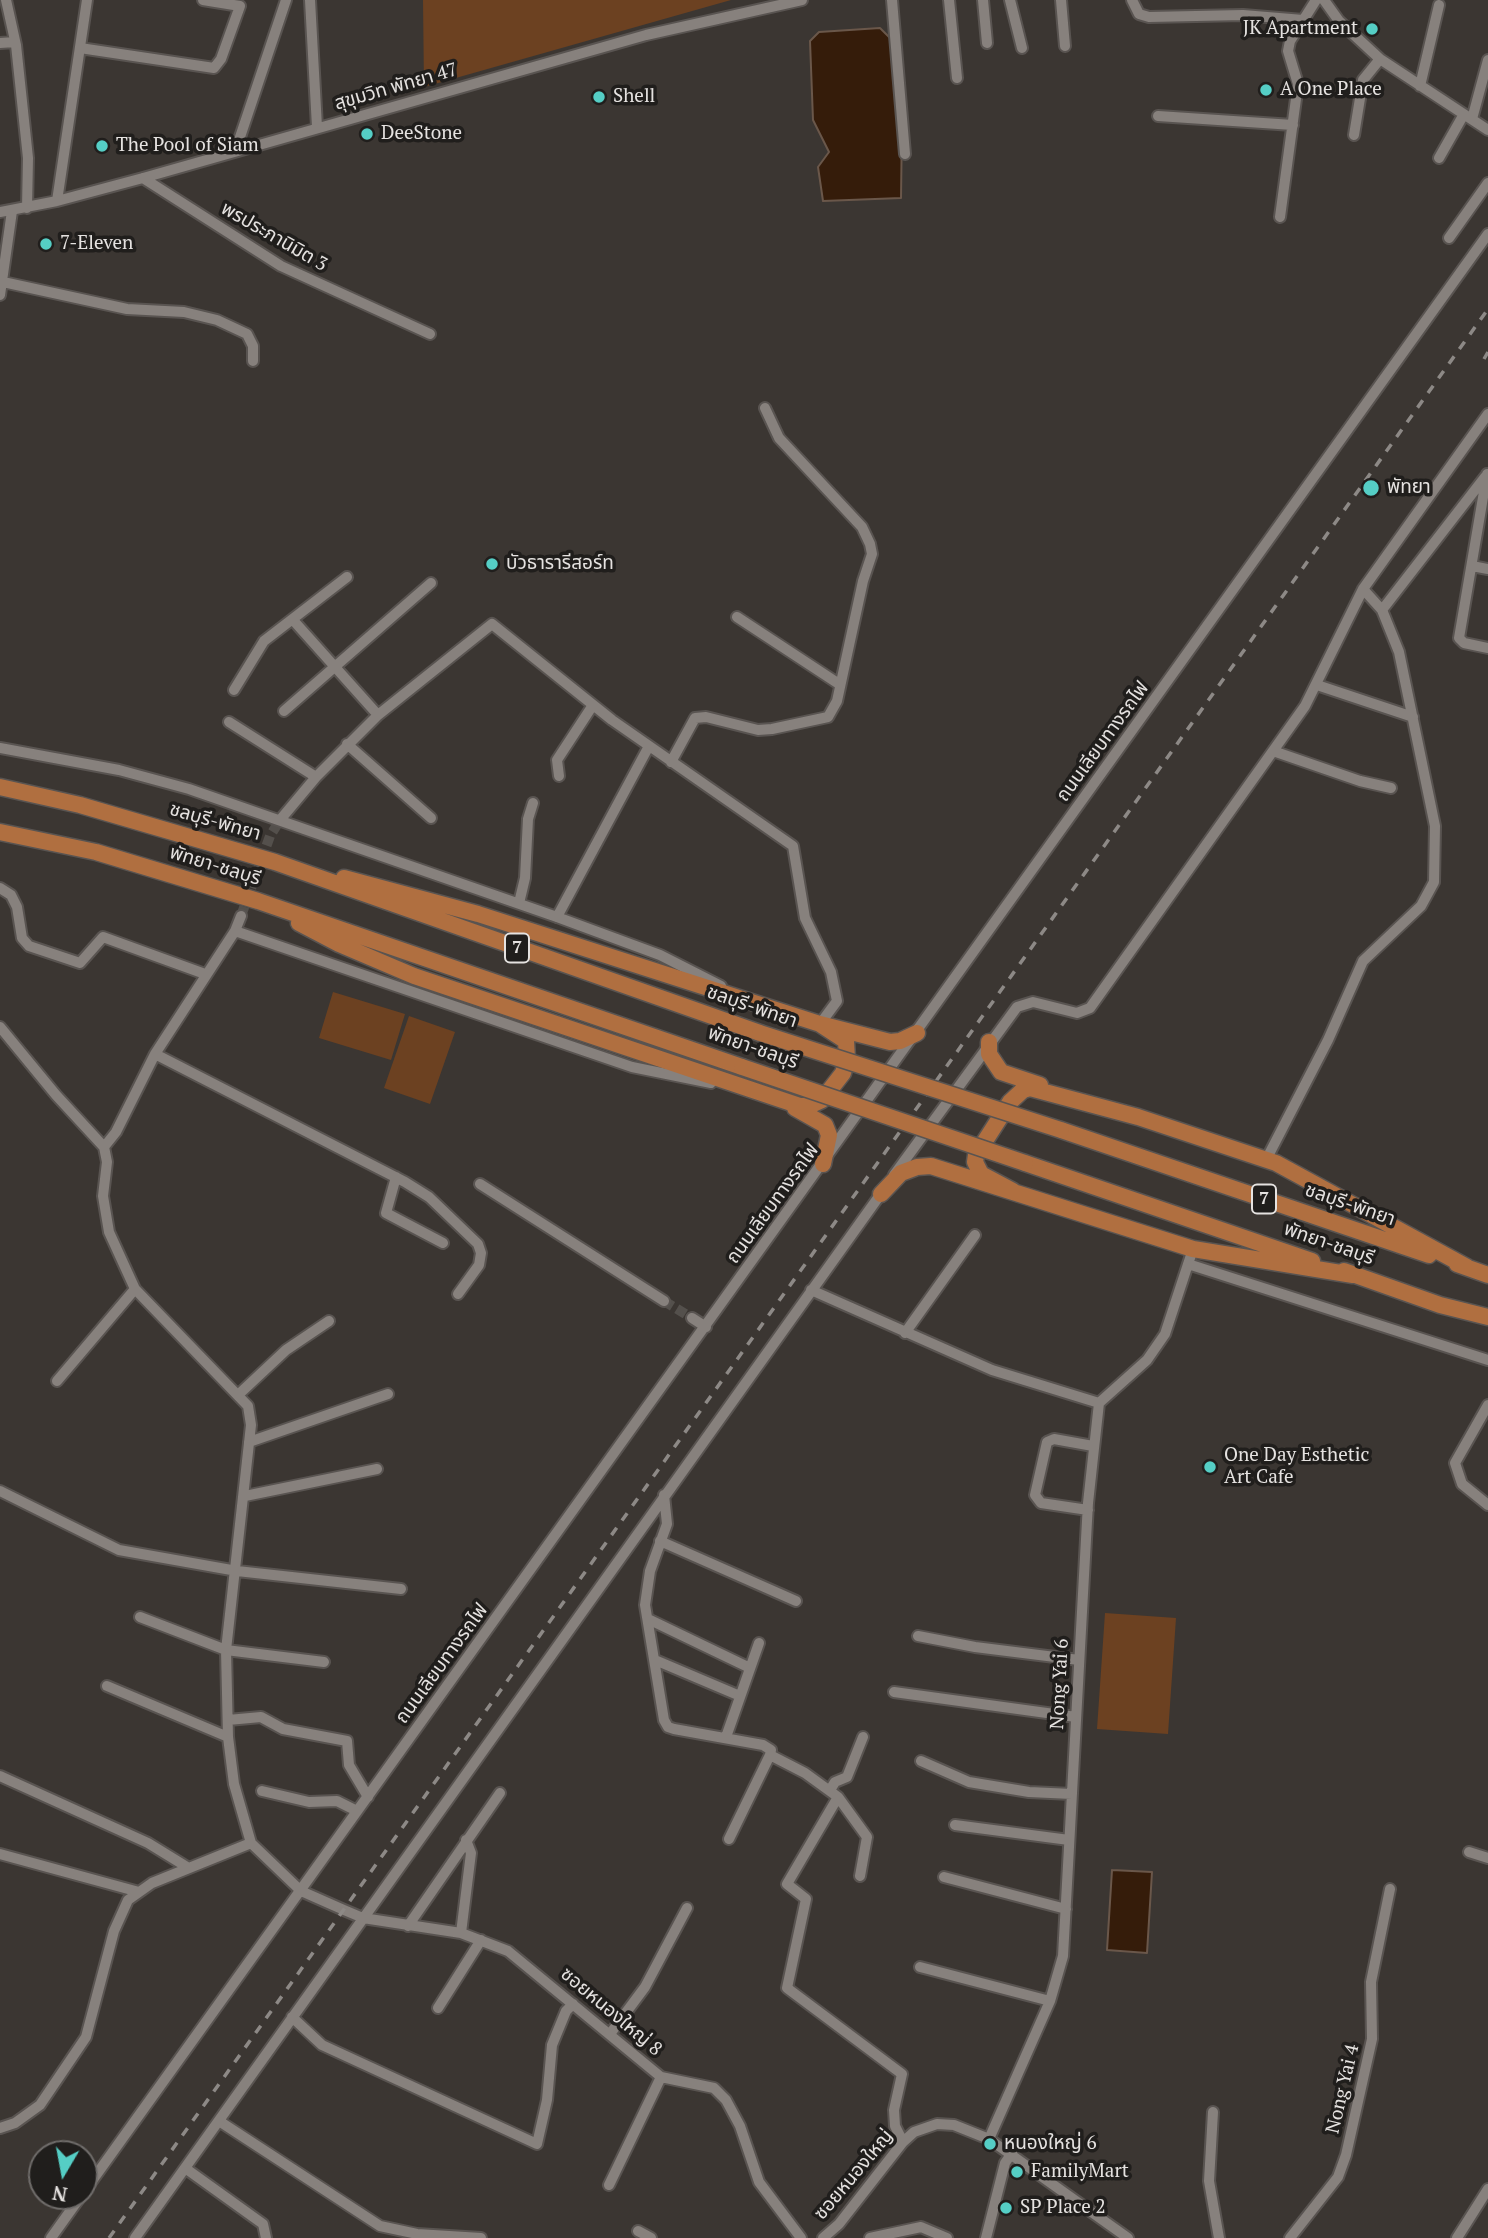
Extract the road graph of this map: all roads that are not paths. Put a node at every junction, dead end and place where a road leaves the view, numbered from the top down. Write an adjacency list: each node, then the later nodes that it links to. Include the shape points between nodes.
1 (6, 0): 20 (street)
2 (87, 0): 24 (street)
3 (203, 0): 24 (street, via 240,6 215,68)
4 (286, 0): 36 (street)
5 (310, 0): 33 (street)
6 (802, 0): 16 (street, สุขุมวิท พัทยา 47)
7 (892, 0): 37 (street)
8 (949, 0): 28 (street)
9 (983, 0): 22 (street)
10 (1010, 0): 25 (street)
11 (1061, 0): 23 (street)
12 (1132, 0): 19 (street, via 1139,14 1149,17 1243,15)
13 (1315, 0): 19 (street)
14 (1324, 0): 26 (street, via 1339,21)
15 (729, 1): 18 (street)
16 (763, 4): 18 (street, สุขุมวิท พัทยา 47)
17 (1439, 5): 29 (street)
18 (728, 14): 33 (street, สุขุมวิท พัทยา 47)
19 (1303, 20): 32 (street, via 1288,51 1298,84)
20 (15, 42): 21 (street); 42 (street, via 29,158)
21 (0, 43)
22 (987, 43)
23 (1065, 46)
24 (80, 48): 41 (street)
25 (1022, 48)
26 (1380, 59): 29 (street); 35 (street, via 1363,80)
27 (1488, 60): 31 (street)
28 (957, 78)
29 (1420, 86): 31 (street)
30 (1158, 116): 32 (street)
31 (1468, 117): 34 (street); 38 (street)
32 (1293, 125): 45 (street)
33 (317, 127): 36 (street, สุขุมวิท พัทยา 47)
34 (1488, 130)
35 (1354, 135)
36 (236, 149): 39 (street, สุขุมวิท พัทยา 47)
37 (905, 154)
38 (1439, 158)
39 (143, 178): 41 (street, สุขุมวิท พัทยา 47); 51 (street, พรประภานิมิต 3, via 281,266)
40 (1488, 183): 47 (street)
41 (57, 201): 42 (street, สุขุมวิท พัทยา 47)
42 (27, 208): 43 (street, สุขุมวิท พัทยา 47)
43 (12, 211): 44 (street, สุขุมวิท พัทยา 47); 48 (street)
44 (0, 212)
45 (1280, 217)
46 (1488, 233): 98 (street, ถนนเลียบทางรถไฟ)
47 (1449, 238)
48 (3, 267): 49 (street)
49 (3, 282): 50 (street); 52 (street, via 128,309 184,312 217,320 247,334)
50 (0, 295)
51 (430, 334)
52 (253, 361)
53 (765, 408): 66 (street, via 779,438 862,527 870,544 872,554)
54 (1488, 414): 60 (street)
55 (1488, 474): 56 (street); 61 (street)
56 (1472, 566): 57 (street); 64 (street, via 1459,638)
57 (1488, 569)
58 (348, 578): 63 (street)
59 (431, 583): 65 (street)
60 (1363, 589): 61 (street); 67 (street)
61 (1382, 610): 72 (street, via 1399,652)
62 (737, 618): 66 (street)
63 (293, 620): 65 (street); 68 (street, via 264,641)
64 (1488, 648)
65 (333, 668): 70 (street); 71 (street)
66 (839, 684): 78 (street, via 828,717 758,730 695,718)
67 (1317, 685): 72 (street); 77 (street)
68 (234, 690)
69 (593, 705): 71 (street, via 492,624); 75 (street); 79 (street, via 557,760)
70 (284, 712)
71 (378, 715): 74 (street)
72 (1413, 717): 105 (street, via 1435,826 1434,882 1421,906 1363,961)
73 (229, 722): 80 (street)
74 (347, 744): 80 (street); 84 (street)
75 (649, 746): 78 (street); 92 (street)
76 (0, 748): 85 (street, via 119,769)
77 (1273, 751): 82 (street); 99 (street, via 1090,1008 1077,1013 1023,1003)
78 (671, 762): 96 (street, via 793,846 804,918 831,972 837,1001)
79 (559, 776)
80 (316, 777): 85 (street)
81 (0, 787): 87 (highway, ชลบุรี-พัทยา / 7, via 80,805)
82 (1391, 788)
83 (533, 803): 90 (street)
84 (431, 818)
85 (281, 820): 90 (street)
86 (0, 832): 89 (highway, พัทยา-ชลบุรี / 7, via 96,852)
87 (275, 862): 95 (highway, via 426,898); 114 (highway, ชลบุรี-พัทยา / 7, bridge, via 747,1028)
88 (0, 888): 94 (street, via 17,906 22,938 29,946 80,963 103,937)
89 (258, 901): 101 (highway, via 339,944 414,976); 115 (highway, พัทยา-ชลบุรี / 7, bridge)
90 (519, 903): 92 (street)
91 (241, 916): 93 (street)
92 (557, 917): 95 (street, via 660,955)
93 (235, 931): 94 (street); 101 (street, via 632,1067)
94 (205, 974): 100 (street)
95 (757, 1004): 96 (highway)
96 (820, 1024): 98 (highway, via 890,1042); 102 (highway, via 846,1041 842,1073 816,1104)
97 (0, 1027): 104 (street)
98 (917, 1033): 106 (street, ถนนเลียบทางรถไฟ)
99 (989, 1042): 103 (highway, via 989,1054 1001,1072); 110 (street)
100 (155, 1054): 104 (street); 107 (street)
101 (745, 1089): 102 (highway)
102 (782, 1102): 106 (highway, via 825,1125 829,1136)
103 (1138, 1117): 105 (highway); 109 (highway, via 1036,1089 1023,1090 989,1132 975,1162 981,1174)
104 (104, 1147): 117 (street, via 103,1196 109,1232)
105 (1266, 1160): 114 (highway)
106 (823, 1164): 126 (street, ถนนเลียบทางรถไฟ)
107 (396, 1177): 112 (street, via 386,1213); 119 (street, via 429,1197 478,1244 478,1265)
108 (480, 1184): 120 (street)
109 (1013, 1191): 110 (highway, via 921,1166 901,1173); 113 (highway)
110 (881, 1194): 118 (street)
111 (975, 1235): 127 (street)
112 (443, 1243)
113 (1190, 1256): 115 (highway); 128 (street); 132 (street, via 1165,1334 1147,1360)
114 (1467, 1267): 116 (highway, ชลบุรี-พัทยา / 7)
115 (1353, 1275): 121 (highway, พัทยา-ชลบุรี / 7)
116 (1488, 1275)
117 (135, 1290): 129 (street); 131 (street)
118 (811, 1290): 127 (street); 138 (street)
119 (458, 1294)
120 (664, 1301)
121 (1440, 1305): 122 (highway, พัทยา-ชลบุรี / 7); 125 (highway)
122 (1488, 1317)
123 (692, 1318): 126 (street)
124 (329, 1321): 131 (street, via 286,1350)
125 (1488, 1324)
126 (706, 1327): 170 (street, ถนนเลียบทางรถไฟ)
127 (905, 1333): 132 (street, via 998,1371)
128 (1488, 1360)
129 (57, 1381)
130 (388, 1394): 134 (street)
131 (238, 1395): 134 (street, via 248,1406)
132 (1099, 1403): 135 (street, Nong Yai 6)
133 (1488, 1405): 140 (street, via 1455,1463 1462,1484)
134 (249, 1442): 139 (street)
135 (1093, 1446): 141 (street, Nong Yai 6); 141 (street, via 1055,1439 1047,1442 1035,1495 1041,1503)
136 (377, 1469): 139 (street)
137 (0, 1490): 143 (street, via 119,1550)
138 (664, 1495): 142 (street, via 667,1524); 188 (street)
139 (244, 1496): 143 (street)
140 (1488, 1505)
141 (1088, 1510): 152 (street, Nong Yai 6)
142 (660, 1541): 145 (street); 147 (street, via 645,1590)
143 (237, 1571): 144 (street); 150 (street)
144 (401, 1589)
145 (796, 1601)
146 (140, 1617): 150 (street)
147 (648, 1619): 151 (street); 154 (street)
148 (918, 1636): 152 (street)
149 (759, 1643): 154 (street)
150 (226, 1650): 153 (street); 159 (street)
151 (655, 1660): 157 (street); 161 (street, via 668,1727)
152 (1079, 1660): 158 (street, Nong Yai 6)
153 (324, 1662)
154 (750, 1668): 157 (street)
155 (107, 1686): 160 (street)
156 (894, 1692): 158 (street)
157 (740, 1696): 161 (street)
158 (1076, 1717): 169 (street, Nong Yai 6)
159 (228, 1720): 160 (street); 170 (street, via 261,1717 283,1729 347,1741 349,1765)
160 (229, 1737): 176 (street, via 235,1795)
161 (726, 1737): 163 (street, via 763,1745 771,1750)
162 (863, 1737): 168 (street, via 847,1777 835,1782)
163 (770, 1755): 168 (street); 173 (street)
164 (921, 1761): 169 (street, via 969,1782)
165 (0, 1776): 180 (street, via 148,1843)
166 (262, 1791): 171 (street, via 309,1802 337,1801)
167 (500, 1793): 174 (street)
168 (834, 1793): 181 (street, via 867,1837); 203 (street, via 787,1884 806,1899 787,1988 902,2074 894,2110)
169 (1072, 1794): 175 (street, Nong Yai 6)
170 (368, 1797): 171 (street, ถนนเลียบทางรถไฟ)
171 (357, 1811): 184 (street, ถนนเลียบทางรถไฟ)
172 (955, 1825): 175 (street)
173 (729, 1839)
174 (466, 1840): 189 (street); 190 (street, via 471,1853)
175 (1069, 1840): 187 (street, Nong Yai 6)
176 (251, 1843): 180 (street); 184 (street)
177 (1469, 1852): 179 (street)
178 (0, 1854): 185 (street)
179 (1488, 1858)
180 (187, 1867): 185 (street)
181 (860, 1876)
182 (944, 1877): 187 (street)
183 (1390, 1889): 223 (street, Nong Yai 4, via 1371,1982 1372,2039 1346,2155 1338,2177)
184 (301, 1891): 188 (street, ซอยหนองใหญ่ 8); 206 (street, ถนนเลียบทางรถไฟ)
185 (139, 1892): 201 (street, via 128,1900 114,1931 86,2037 40,2105)
186 (687, 1908): 197 (street, via 645,1987)
187 (1066, 1909): 193 (street, Nong Yai 6, via 1063,1956)
188 (363, 1918): 189 (street, ซอยหนองใหญ่ 8); 196 (street)
189 (408, 1926): 190 (street, ซอยหนองใหญ่ 8)
190 (461, 1933): 191 (street, ซอยหนองใหญ่ 8)
191 (481, 1940): 194 (street, ซอยหนองใหญ่ 8, via 508,1951); 195 (street)
192 (920, 1967): 193 (street)
193 (1050, 2001): 202 (street, Nong Yai 6)
194 (573, 2004): 196 (street, via 552,2045 537,2144 322,2045); 197 (street, ซอยหนองใหญ่ 8)
195 (438, 2008)
196 (292, 2017): 200 (street)
197 (610, 2034): 198 (street, ซอยหนองใหญ่ 8)
198 (661, 2077): 207 (street); 217 (street, ซอยหนองใหญ่ 8, via 714,2088 726,2100 759,2182)
199 (1213, 2112): 222 (street, via 1209,2180)
200 (219, 2122): 205 (street); 215 (street, via 380,2226 417,2234)
201 (0, 2128)
202 (989, 2139): 203 (street, ซอยหนองใหญ่, via 954,2125 937,2124); 204 (street, ซอยหนองใหญ่)
203 (902, 2142): 211 (street, ซอยหนองใหญ่)
204 (1012, 2153): 220 (street, via 1005,2163); 221 (street, ซอยหนองใหญ่)
205 (185, 2168): 213 (street); 214 (street, via 263,2224)
206 (98, 2173)
207 (609, 2185)
208 (1488, 2189): 224 (street)
209 (71, 2210): 212 (street, ถนนเลียบทางรถไฟ)
210 (638, 2231): 216 (street)
211 (826, 2237)
212 (51, 2238)
213 (135, 2238)
214 (266, 2238)
215 (481, 2238)
216 (652, 2238)
217 (801, 2238)
218 (870, 2238): 219 (street, via 920,2227)
219 (947, 2238)
220 (986, 2238)
221 (1128, 2238)
222 (1219, 2238)
223 (1290, 2238)
224 (1458, 2238)

